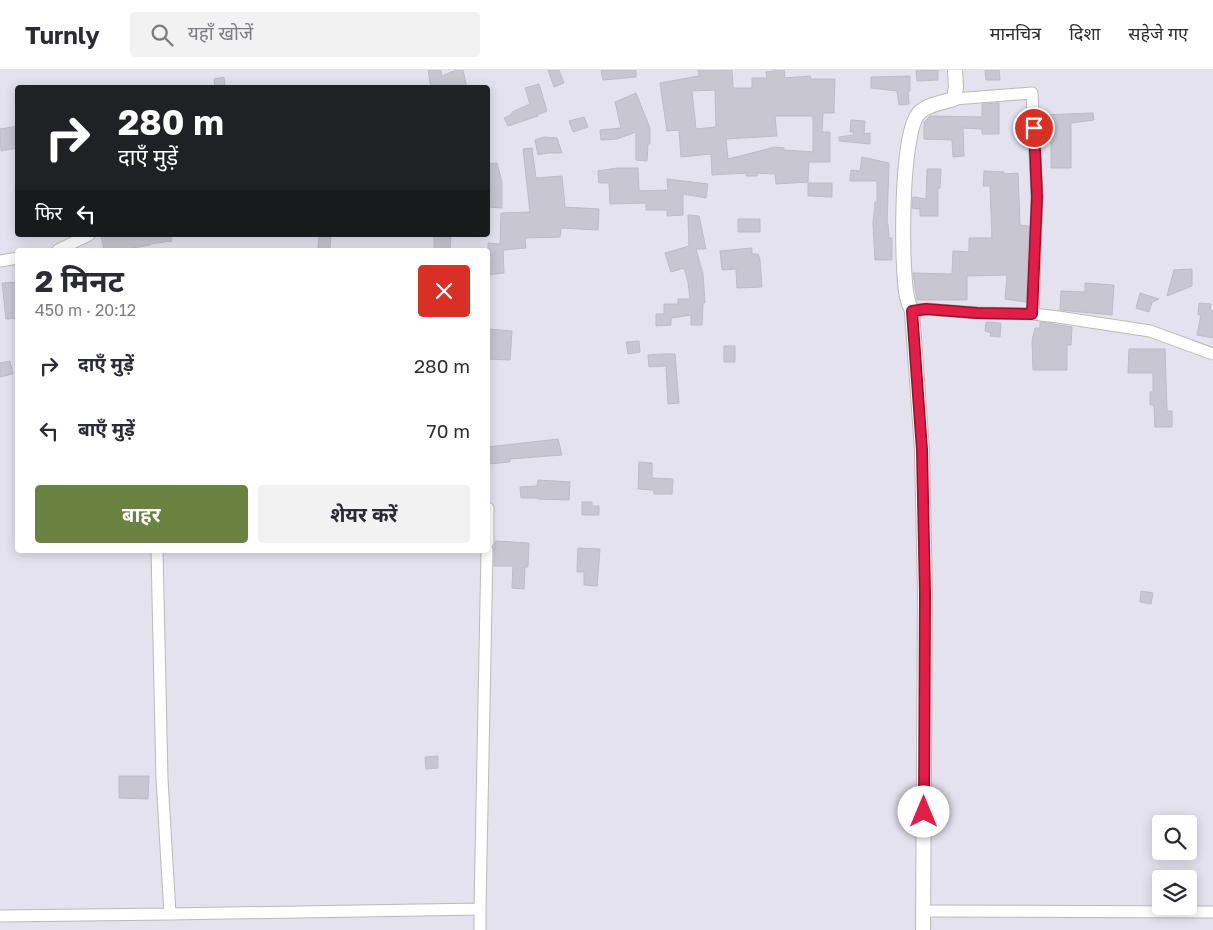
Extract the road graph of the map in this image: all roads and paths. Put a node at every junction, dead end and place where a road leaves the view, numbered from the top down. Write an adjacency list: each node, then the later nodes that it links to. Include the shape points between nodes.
1 (955, 70): 2 (street)
2 (954, 99): 7 (street, via 920,112 912,125 903,211 907,298); 8 (street, via 1032,93 1037,197)
3 (85, 237): 4 (street)
4 (62, 248)
5 (15, 258): 6 (street)
6 (0, 261)
7 (912, 311): 8 (street); 13 (street, via 922,450 925,594)
8 (1032, 314): 9 (street, via 1150,331)
9 (1213, 354)
10 (158, 553): 15 (street, via 162,779)
11 (487, 553): 12 (street)
12 (480, 909): 15 (street); 17 (street)
13 (924, 911): 14 (street); 18 (street)
14 (1213, 912)
15 (170, 914): 16 (street)
16 (0, 916)
17 (480, 930)
18 (923, 930)

